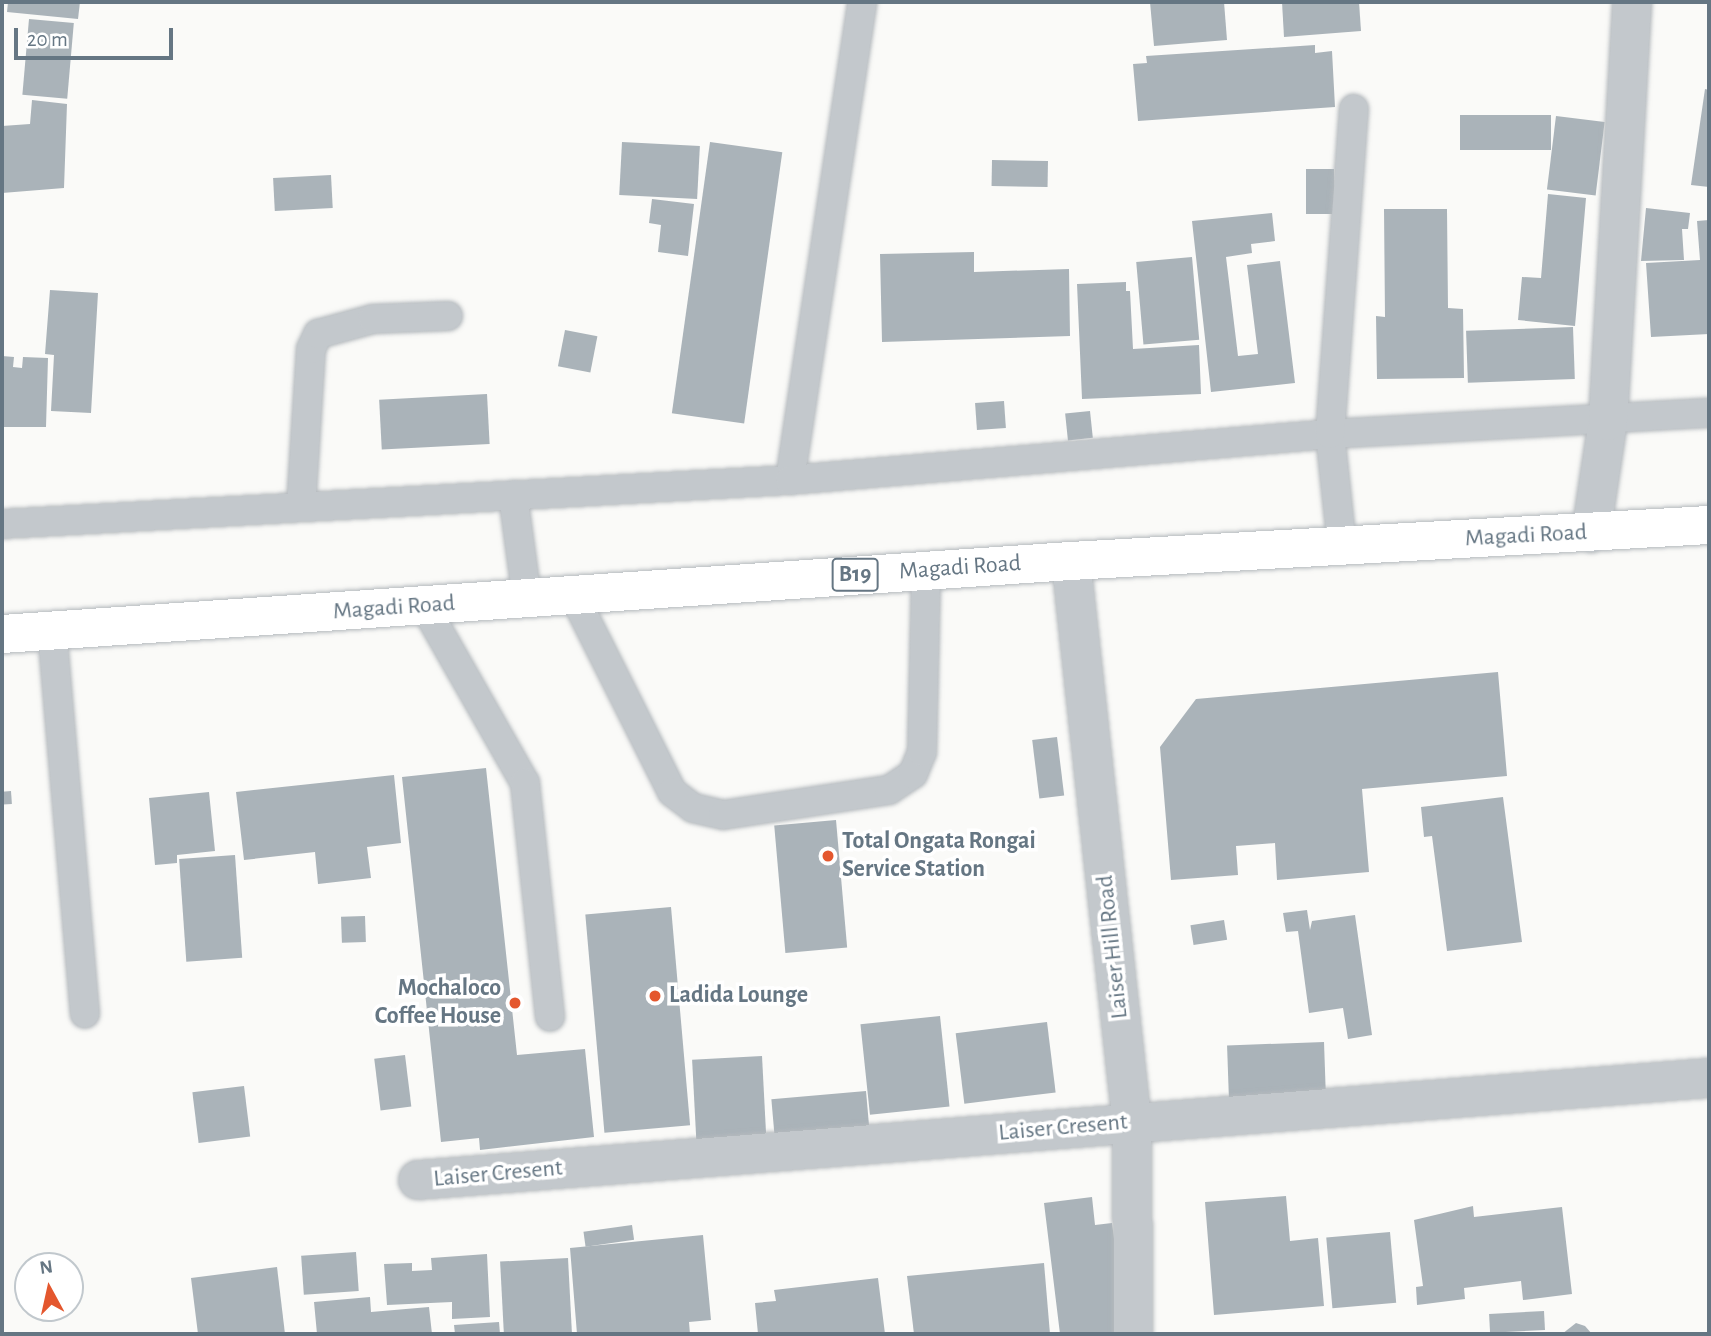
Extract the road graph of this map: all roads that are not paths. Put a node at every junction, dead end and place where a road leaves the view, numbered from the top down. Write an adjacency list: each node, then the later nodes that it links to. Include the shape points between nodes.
1 (862, 2): 8 (lane)
2 (1632, 2): 6 (street)
3 (1354, 109): 7 (lane)
4 (448, 316): 10 (lane, via 373,319 318,334 311,349)
5 (1709, 413): 6 (lane)
6 (1608, 421): 7 (lane); 13 (street)
7 (1330, 434): 8 (lane); 14 (lane)
8 (790, 480): 9 (lane)
9 (513, 495): 10 (lane); 18 (lane)
10 (301, 507): 11 (lane)
11 (2, 524)
12 (1709, 525): 13 (highway, Magadi Road / B19)
13 (1591, 533): 14 (highway, Magadi Road / B19)
14 (1342, 546): 15 (highway, Magadi Road / B19)
15 (1070, 561): 16 (highway, Magadi Road / B19); 25 (street, Laiser Hill Road)
16 (926, 571): 17 (highway, Magadi Road / B19); 17 (lane, via 922,752 913,774 889,790 723,815 693,808 672,792)
17 (573, 594): 18 (highway, Magadi Road / B19)
18 (527, 599): 19 (highway, Magadi Road / B19)
19 (425, 607): 20 (highway, Magadi Road / B19); 23 (lane, via 525,783)
20 (52, 630): 21 (highway, Magadi Road / B19); 22 (lane)
21 (2, 634)
22 (85, 1014)
23 (550, 1017)
24 (1709, 1078): 25 (street, Laiser Cresent)
25 (1132, 1123): 26 (street, Laiser Cresent); 27 (street, Laiser Hill Road)
26 (418, 1180)
27 (1133, 1334)

